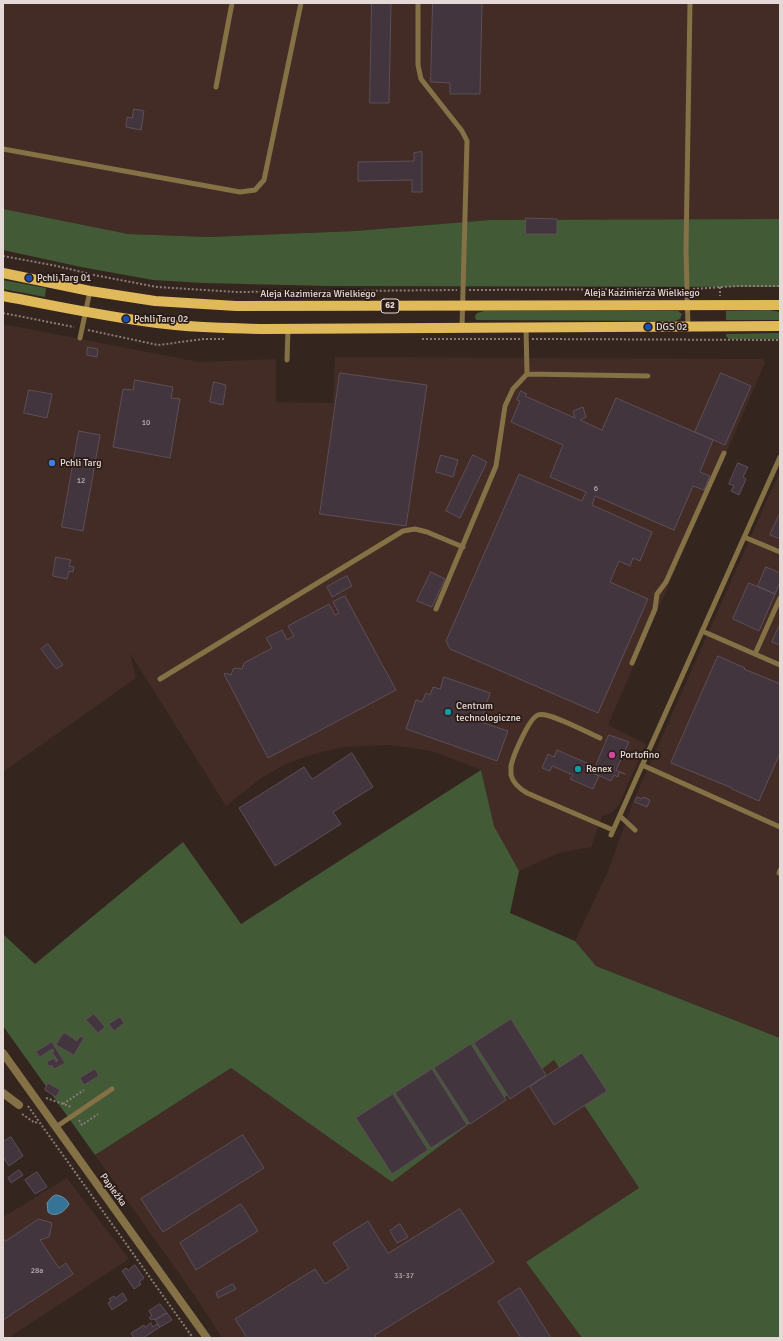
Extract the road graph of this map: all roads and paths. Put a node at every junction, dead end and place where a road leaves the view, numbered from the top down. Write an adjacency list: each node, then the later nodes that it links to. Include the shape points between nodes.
1 (232, 3): 5 (lane)
2 (302, 3): 6 (lane, via 264,180 255,190 240,192)
3 (418, 3): 11 (lane, via 418,65 421,79 467,141)
4 (690, 3): 10 (lane)
5 (216, 87)
6 (3, 149)
7 (3, 256): 11 (path, via 157,287 236,292)
8 (3, 273): 12 (main road, Aleja Kazimierza Wielkiego / 62)
9 (780, 286): 10 (path)
10 (687, 289): 11 (path); 14 (lane)
11 (463, 290): 16 (lane)
12 (90, 291): 16 (main road, Aleja Kazimierza Wielkiego / 62, via 155,301 229,306); 17 (lane)
13 (3, 296): 17 (main road)
14 (687, 305): 15 (main road, Aleja Kazimierza Wielkiego / 62); 16 (main road, Aleja Kazimierza Wielkiego / 62); 21 (lane)
15 (780, 305)
16 (462, 306): 22 (lane)
17 (86, 312): 24 (main road, via 173,325); 25 (lane)
18 (3, 313): 19 (path)
19 (63, 325)
20 (780, 326): 21 (main road)
21 (688, 327): 23 (main road)
22 (462, 328): 23 (main road); 24 (main road)
23 (526, 328): 27 (lane)
24 (288, 329): 26 (lane)
25 (80, 338)
26 (287, 360)
27 (527, 374): 28 (lane); 32 (lane, via 513,389 505,406 496,466)
28 (648, 376)
29 (724, 453): 38 (lane, via 666,582 658,594 655,609)
30 (780, 457): 31 (lane)
31 (744, 537): 33 (lane); 36 (lane)
32 (463, 547): 35 (lane); 40 (lane, via 427,532 403,531)
33 (780, 552)
34 (780, 598): 37 (lane)
35 (436, 608)
36 (702, 631): 37 (lane); 42 (lane)
37 (755, 654): 39 (lane)
38 (632, 663)
39 (780, 665)
40 (160, 679)
41 (600, 738): 43 (lane, via 550,715 539,714 527,725 511,766 512,776 527,793 612,832)
42 (642, 765): 43 (lane); 44 (lane)
43 (620, 816): 45 (lane)
44 (780, 827)
45 (635, 830)
46 (3, 1053): 51 (street, Papieżka)
47 (112, 1089): 53 (lane)
48 (84, 1090): 52 (path)
49 (3, 1094): 50 (street)
50 (22, 1104): 57 (path)
51 (38, 1104): 52 (path, via 47,1098); 55 (path, via 33,1108); 56 (street, Papieżka)
52 (63, 1104): 53 (path, via 69,1106)
53 (75, 1114): 54 (path, via 82,1125); 56 (lane)
54 (98, 1114)
55 (41, 1119)
56 (56, 1127): 58 (street, Papieżka)
57 (193, 1338)
58 (207, 1338)

